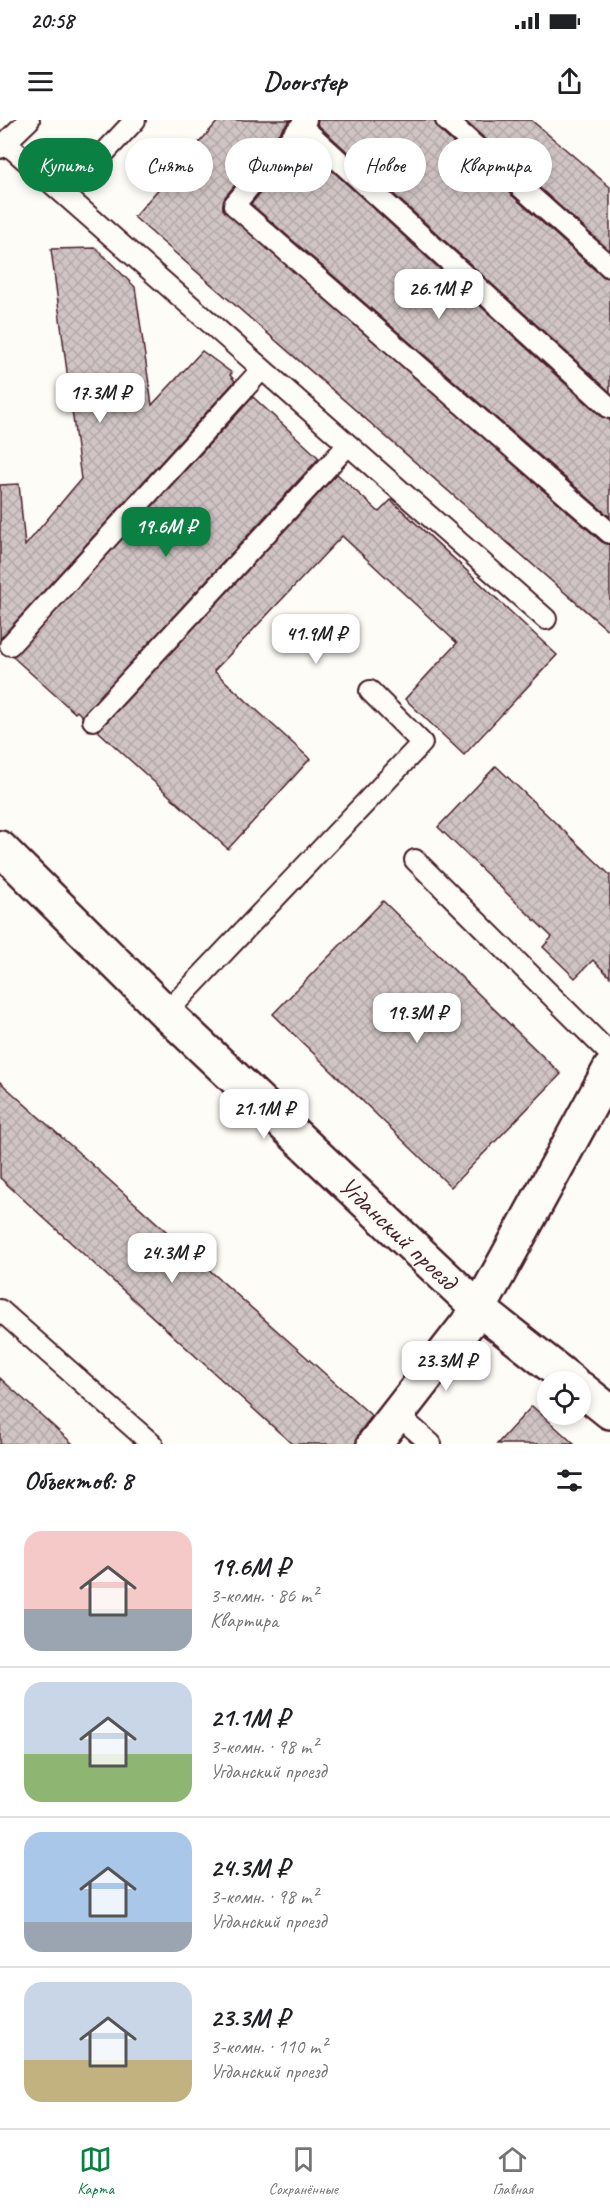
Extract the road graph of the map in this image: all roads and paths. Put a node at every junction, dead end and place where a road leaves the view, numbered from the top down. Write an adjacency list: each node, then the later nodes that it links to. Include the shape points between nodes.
1 (29, 120): 5 (lane)
2 (135, 120): 6 (lane)
3 (446, 120): 7 (lane)
4 (303, 123): 9 (lane); 11 (lane, via 234,205)
5 (3, 146): 6 (lane)
6 (65, 195): 8 (lane)
7 (610, 267)
8 (262, 369): 10 (lane); 13 (lane)
9 (610, 408)
10 (348, 445): 12 (lane); 15 (lane)
11 (610, 533)
12 (546, 619)
13 (10, 645)
14 (370, 691): 18 (lane, via 422,743)
15 (93, 720)
16 (0, 848): 18 (street, Угданский проезд)
17 (415, 860): 19 (lane)
18 (166, 1013): 21 (street, Угданский проезд)
19 (610, 1054)
20 (610, 1069): 21 (street)
21 (479, 1309): 23 (street, Угданский проезд); 26 (street)
22 (0, 1310): 27 (lane)
23 (558, 1371)
24 (591, 1397): 25 (street)
25 (610, 1412)
26 (397, 1414): 28 (street); 29 (lane)
27 (152, 1444)
28 (374, 1444)
29 (431, 1444)

